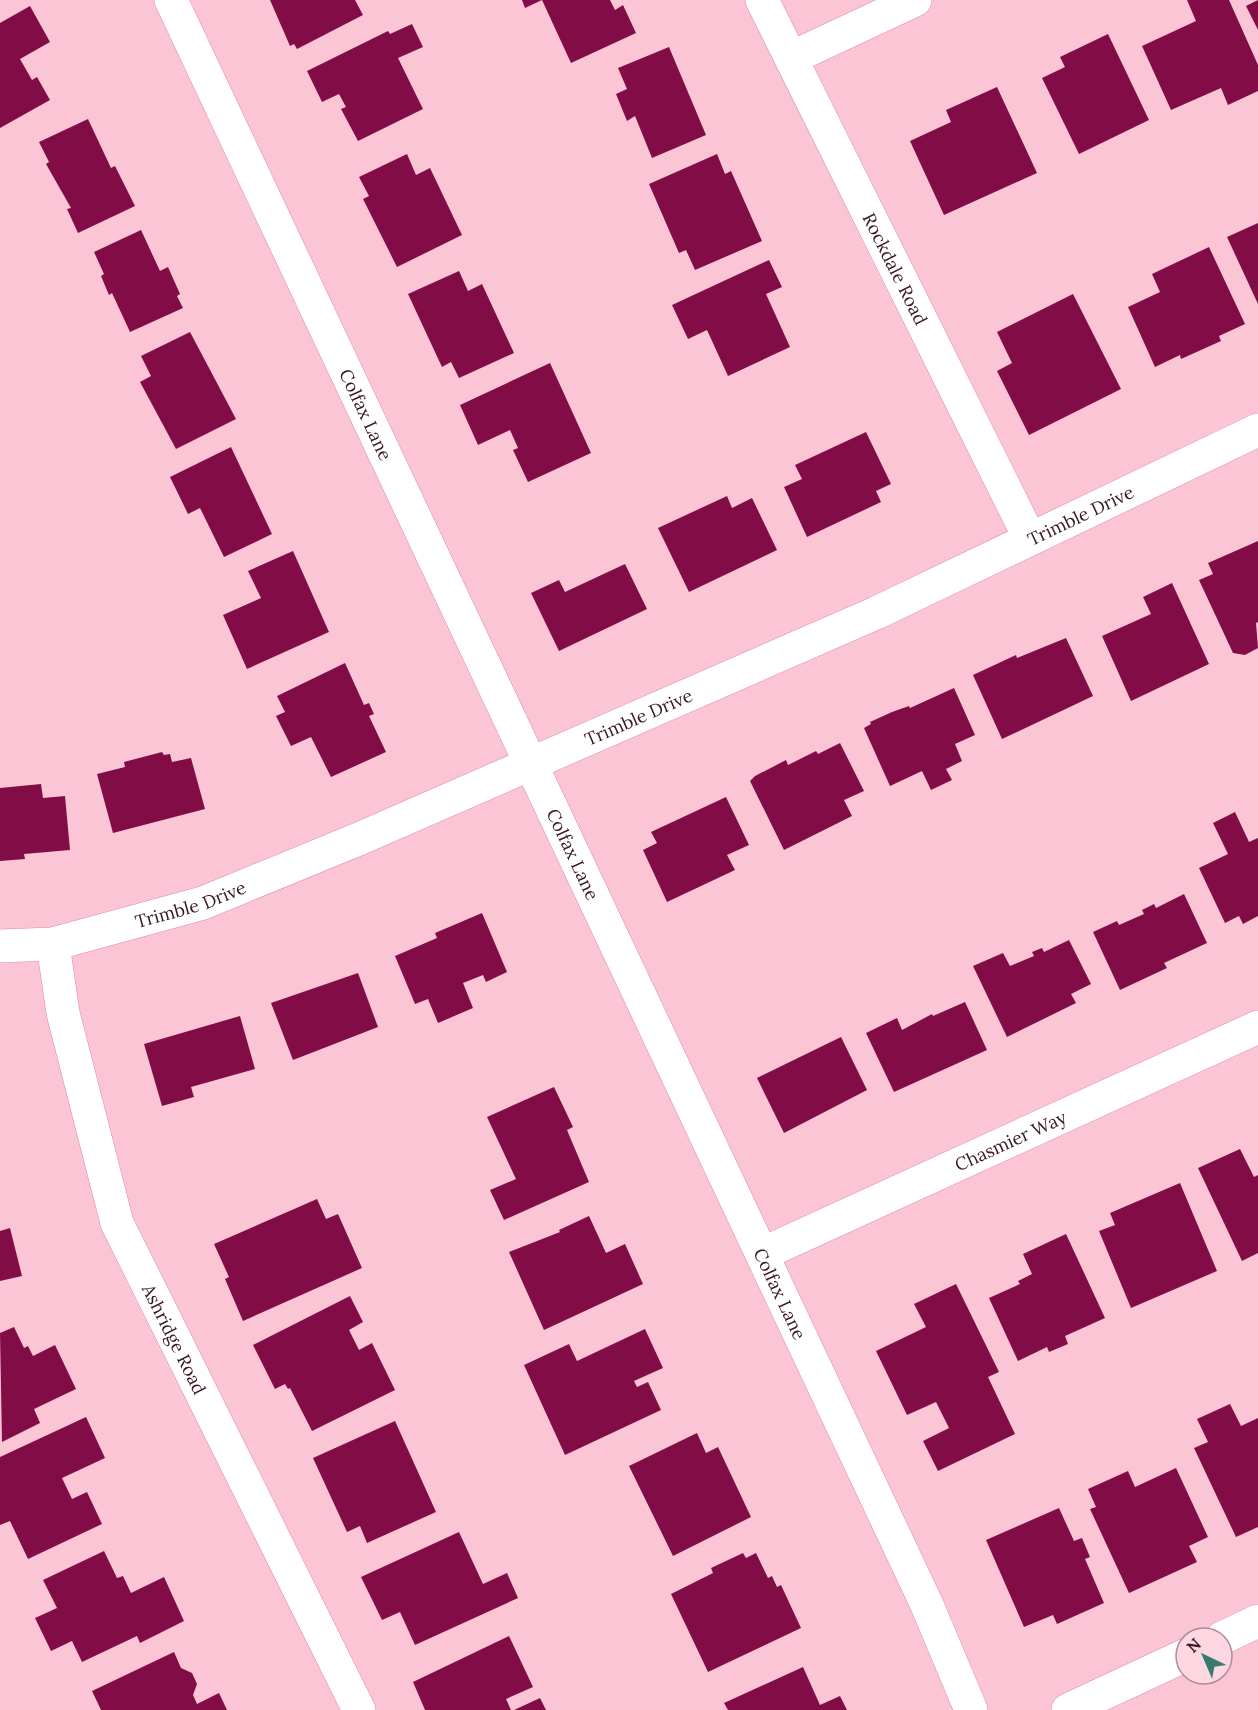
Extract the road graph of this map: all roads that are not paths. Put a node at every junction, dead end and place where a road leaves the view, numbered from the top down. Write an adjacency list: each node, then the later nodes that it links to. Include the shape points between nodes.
1 (171, 0): 7 (street, Colfax Lane)
2 (762, 0): 4 (street, Rockdale Road)
3 (915, 0): 4 (street)
4 (791, 58): 6 (street, Rockdale Road)
5 (1258, 430): 6 (street, Trimble Drive)
6 (1030, 539): 7 (street, Trimble Drive, via 876,613)
7 (533, 763): 8 (street, Trimble Drive, via 203,903); 11 (street, Colfax Lane)
8 (53, 944): 9 (street, Trimble Drive); 15 (street, Ashridge Road, via 63,1013 117,1223)
9 (0, 946)
10 (1258, 1027): 11 (street, Chasmier Way)
11 (762, 1254): 16 (street, Colfax Lane, via 927,1605)
12 (1258, 1621): 13 (street)
13 (1234, 1632)
14 (1174, 1661): 17 (street)
15 (358, 1710)
16 (971, 1710)
17 (1068, 1710)

